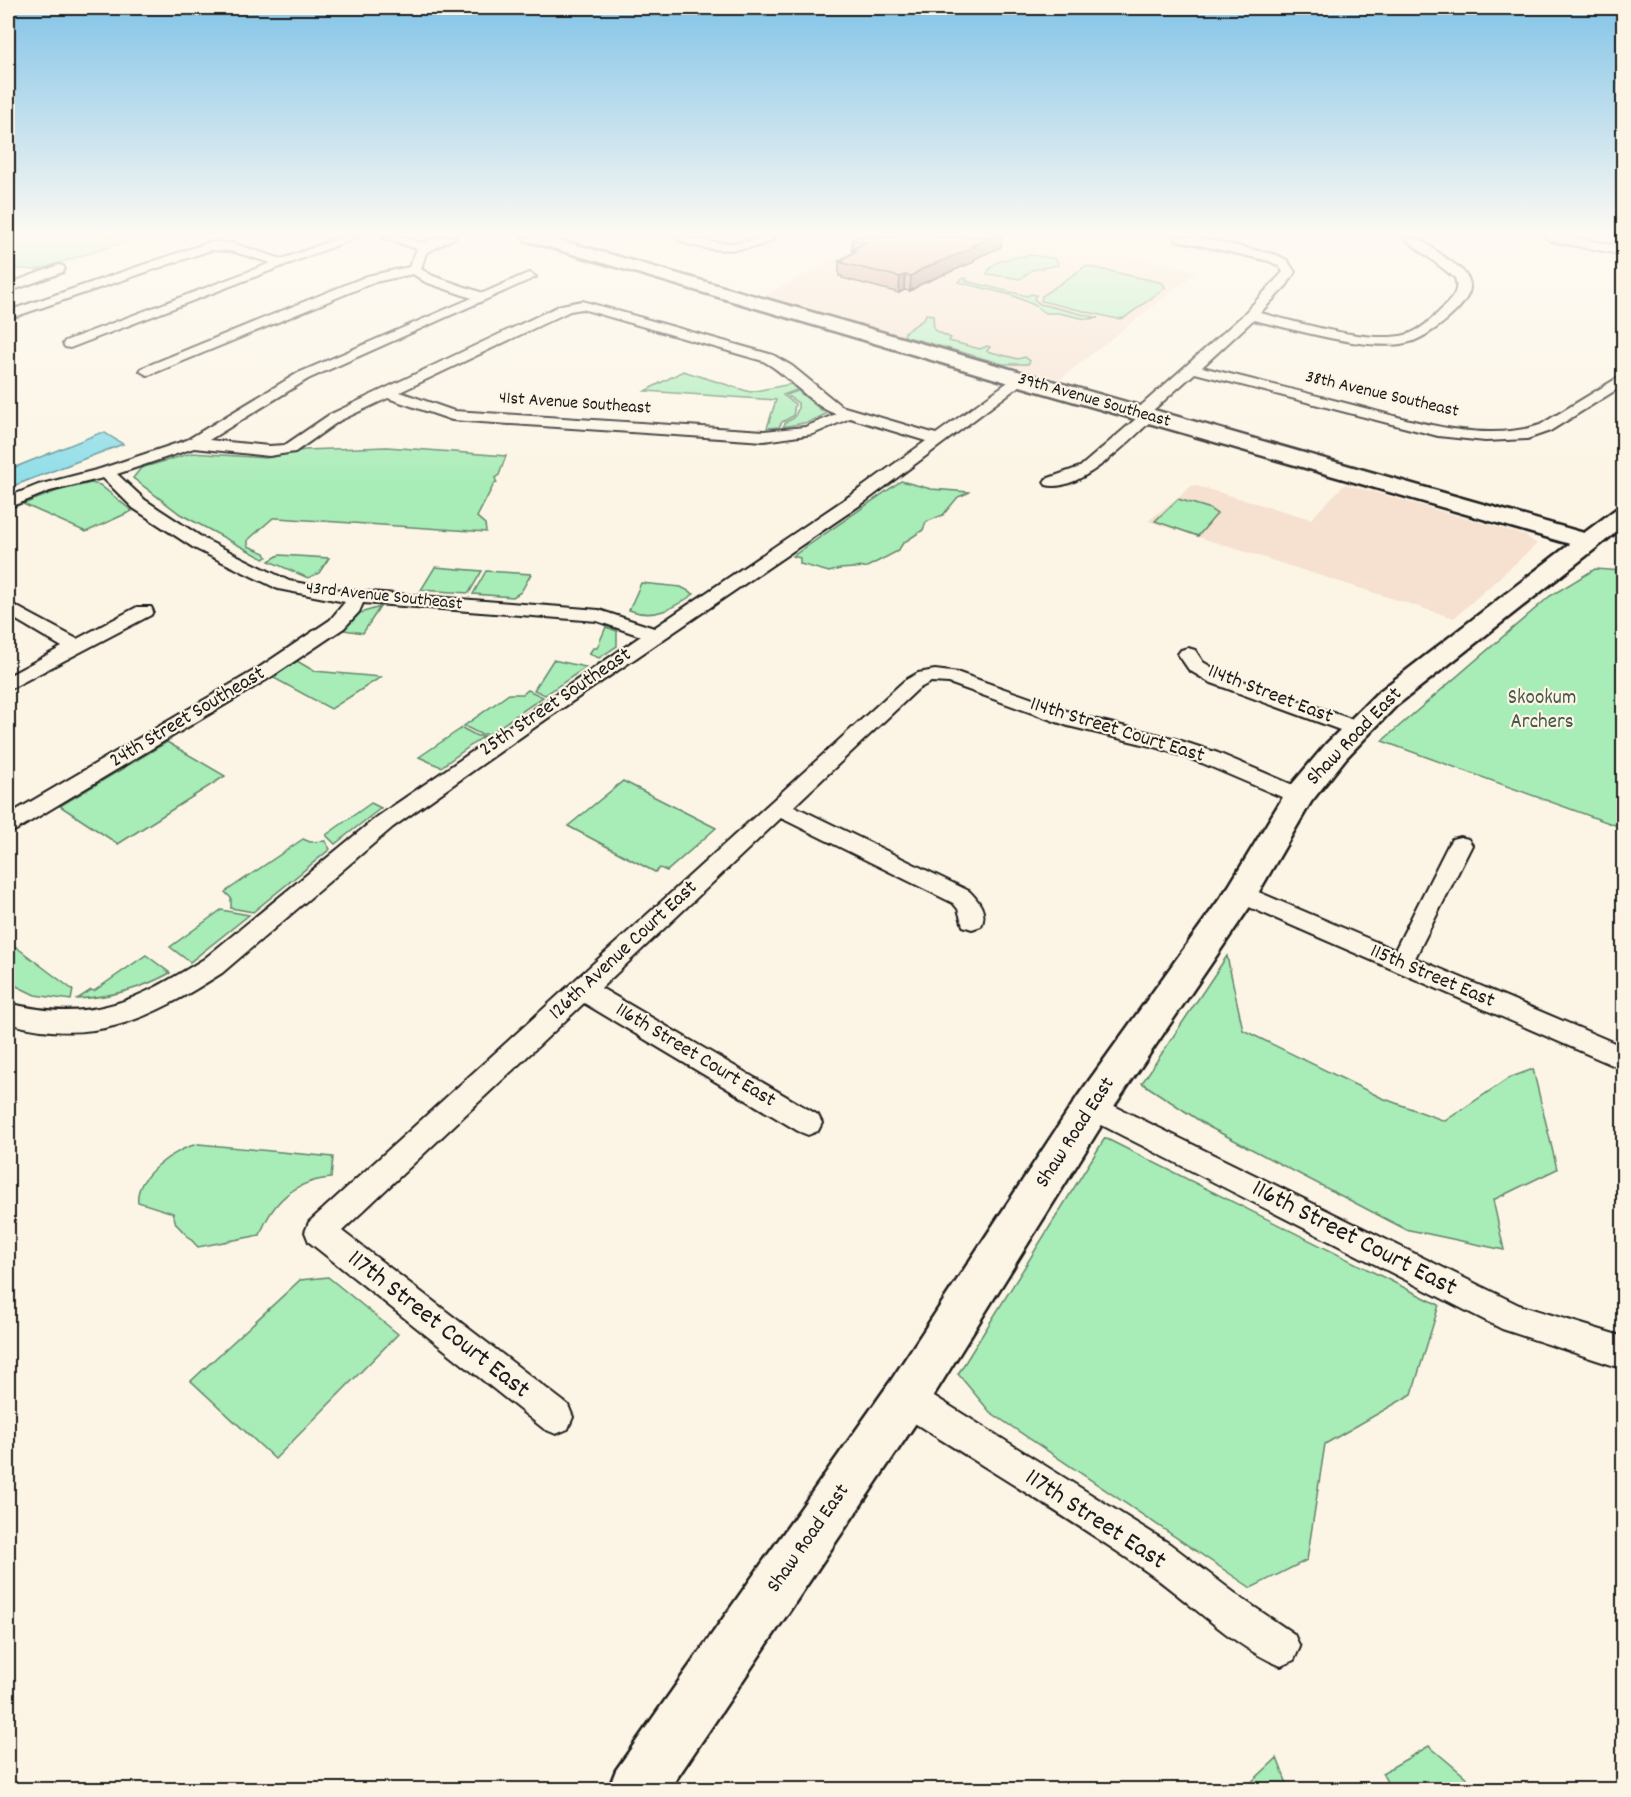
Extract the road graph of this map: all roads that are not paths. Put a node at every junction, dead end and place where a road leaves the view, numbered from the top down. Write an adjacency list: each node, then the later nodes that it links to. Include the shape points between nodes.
1 (131, 321): 10 (street)
2 (269, 321): 12 (street)
3 (429, 321): 19 (street, via 303,376)
4 (539, 321): 15 (street)
5 (637, 321): 16 (street, via 778,362 822,401)
6 (818, 321): 13 (main road, 39th Avenue Southeast)
7 (1243, 321): 11 (street)
8 (1276, 321): 9 (street, via 1347,337 1395,340 1415,337)
9 (1438, 321)
10 (70, 344)
11 (1191, 368): 14 (street, 38th Avenue Southeast, via 1438,431 1495,436 1527,434 1545,428); 17 (street)
12 (147, 371)
13 (1020, 380): 17 (main road, 39th Avenue Southeast); 18 (street, 25th Street Southeast)
14 (1622, 380)
15 (388, 393): 16 (street, 41st Avenue Southeast, via 452,415 764,436 817,430); 19 (street, via 324,424 289,449 269,451)
16 (848, 413): 18 (street)
17 (1144, 415): 21 (street, via 1086,471); 24 (main road, 39th Avenue Southeast)
18 (938, 440): 28 (street, 25th Street Southeast)
19 (193, 443): 20 (street)
20 (106, 472): 22 (street, via 44,488); 25 (street, 43rd Avenue Southeast, via 156,516 200,544 301,589)
21 (1052, 482)
22 (8, 503)
23 (1623, 514): 24 (main road, Shaw Road East)
24 (1588, 542): 33 (main road, Shaw Road East, via 1386,700)
25 (356, 597): 28 (street, 43rd Avenue Southeast, via 599,616); 36 (street, 24th Street Southeast, via 352,608 337,624 274,667)
26 (8, 608): 29 (street)
27 (144, 612): 29 (street)
28 (656, 635): 42 (street, 25th Street Southeast, via 385,822 213,966 157,999 94,1022 38,1022)
29 (76, 647): 32 (street)
30 (1188, 654): 33 (street, 114th Street East, via 1196,666 1216,678)
31 (931, 676): 34 (street, 114th Street Court East, via 952,677 1075,721 1165,743); 35 (street, 126th Avenue Court East, via 911,685)
32 (8, 684)
33 (1358, 729): 34 (main road, Shaw Road East)
34 (1299, 796): 38 (main road, Shaw Road East)
35 (778, 808): 39 (street, via 961,897 970,906); 41 (street, 126th Avenue Court East)
36 (8, 825)
37 (1460, 844): 40 (street)
38 (1240, 894): 40 (street, 115th Street East); 44 (main road, Shaw Road East)
39 (972, 920)
40 (1400, 964): 43 (street, 115th Street East)
41 (582, 989): 45 (street, 116th Street Court East); 46 (street, 126th Avenue Court East)
42 (8, 1013)
43 (1623, 1059)
44 (1092, 1107): 47 (street, 116th Street Court East, via 1513,1318); 48 (main road, Shaw Road East)
45 (808, 1123)
46 (320, 1232): 49 (street, 117th Street Court East)
47 (1623, 1353)
48 (906, 1398): 50 (street, 117th Street East, via 1157,1557); 51 (main road, Shaw Road East)
49 (556, 1417)
50 (1281, 1647)
51 (636, 1790)

